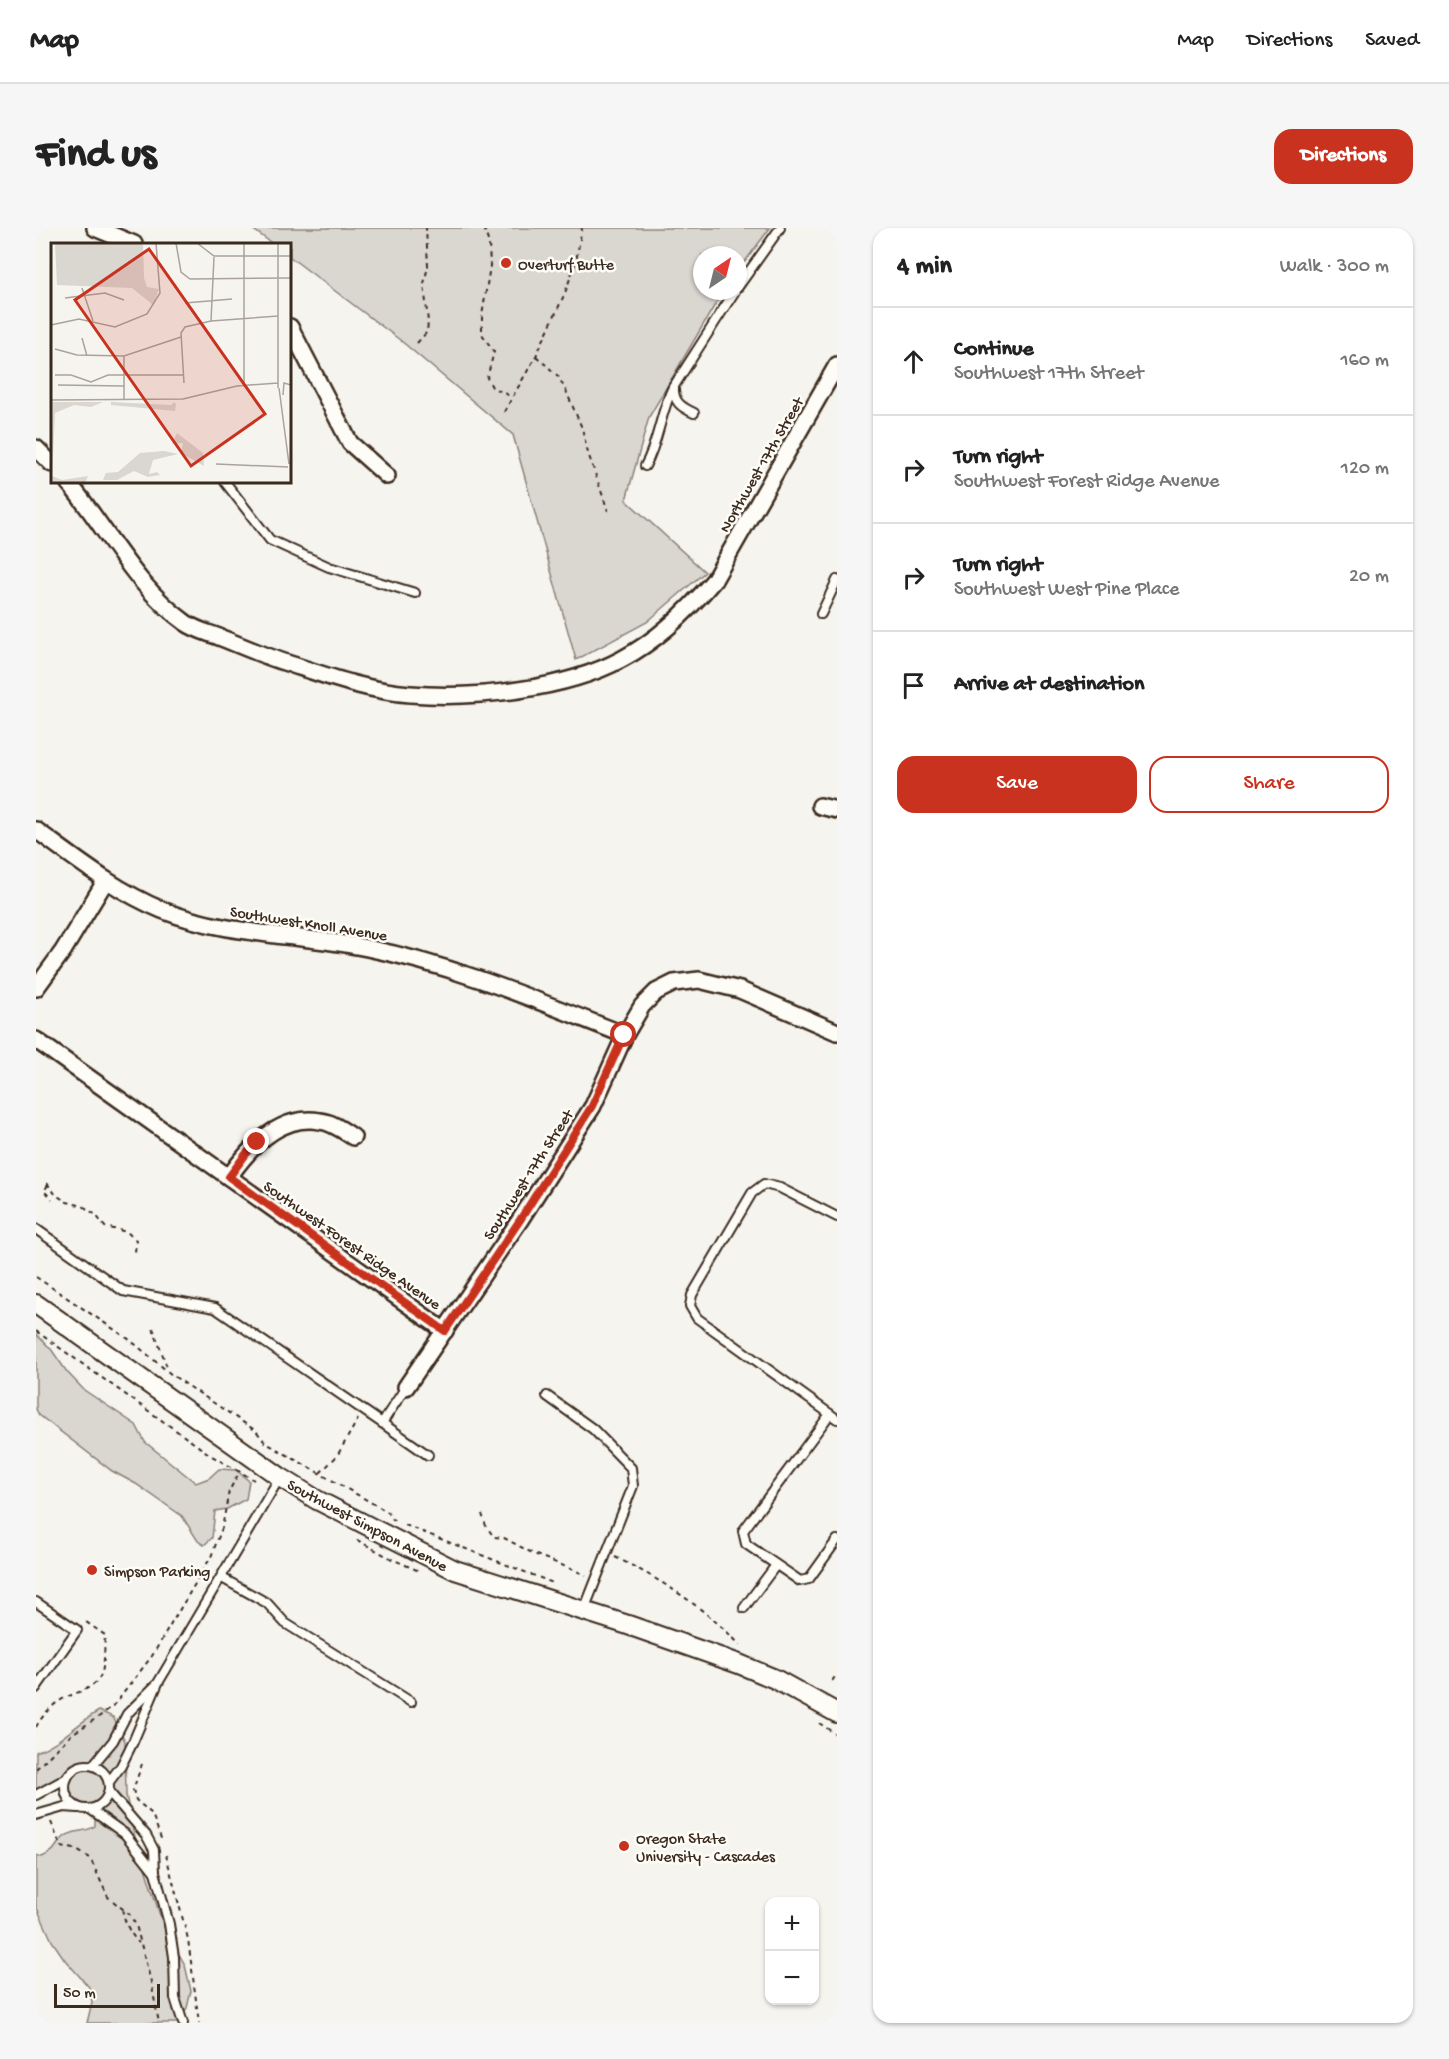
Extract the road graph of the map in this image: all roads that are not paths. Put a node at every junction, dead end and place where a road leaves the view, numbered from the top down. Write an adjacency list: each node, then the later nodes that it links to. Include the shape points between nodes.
1 (95, 228): 3 (street)
2 (780, 228): 4 (lane)
3 (130, 240)
4 (747, 274)
5 (729, 300): 8 (lane)
6 (291, 329): 13 (street, via 350,444)
7 (837, 365): 14 (street, Northwest 17th Street, via 714,579 692,606 623,659 587,675 486,694 409,694 356,685 269,657 189,625 161,604 138,579)
8 (674, 386): 9 (lane, via 680,407); 12 (lane)
9 (694, 413)
10 (36, 448): 11 (street)
11 (51, 463)
12 (645, 466)
13 (387, 477)
14 (69, 483)
15 (226, 483): 17 (lane, via 270,540 329,567)
16 (837, 580): 18 (lane)
17 (415, 593)
18 (820, 614)
19 (820, 806): 20 (street)
20 (837, 810)
21 (36, 830): 22 (street, Southwest Knoll Avenue)
22 (106, 880): 23 (street); 25 (street, Southwest Knoll Avenue, via 162,910 212,925 368,948 475,976)
23 (36, 988)
24 (837, 1032): 25 (street, Southwest 17th Street, via 740,990 699,980 674,983 656,992)
25 (624, 1035): 32 (street, Southwest 17th Street, via 592,1106)
26 (36, 1040): 28 (street, Southwest Forest Ridge Avenue)
27 (353, 1137): 28 (street, via 321,1121 289,1125 257,1142)
28 (229, 1177): 32 (street, Southwest Forest Ridge Avenue)
29 (837, 1218): 35 (lane, via 780,1188 764,1184 752,1193 692,1295 690,1306 697,1318)
30 (36, 1229): 36 (lane, via 123,1291 215,1308)
31 (36, 1304): 38 (street, Southwest Simpson Avenue)
32 (445, 1331): 33 (street, Southwest 17th Street)
33 (406, 1387): 36 (lane)
34 (548, 1396): 44 (lane, via 593,1429 631,1468 633,1486)
35 (834, 1416): 40 (lane, via 743,1532 746,1544)
36 (382, 1423): 37 (lane)
37 (428, 1455)
38 (280, 1477): 41 (lane); 44 (street, Southwest Simpson Avenue, via 316,1500 455,1570)
39 (837, 1540): 40 (lane, via 809,1579 800,1581)
40 (776, 1565): 43 (lane)
41 (222, 1578): 45 (lane); 47 (lane, via 267,1603 285,1623)
42 (36, 1602): 46 (lane, via 77,1630)
43 (744, 1608)
44 (583, 1611): 48 (street, Southwest Simpson Avenue, via 739,1664)
45 (158, 1683): 49 (lane, via 128,1714 113,1742); 51 (lane, via 133,1742)
46 (36, 1688)
47 (411, 1702)
48 (835, 1708)
49 (93, 1765): 50 (lane, via 78,1767); 51 (lane)
50 (67, 1778): 53 (lane); 54 (lane, via 67,1796)
51 (109, 1782): 52 (lane)
52 (109, 1792): 55 (lane, via 105,1800); 57 (lane, via 146,1835 154,1850)
53 (36, 1795)
54 (81, 1808): 55 (lane); 56 (lane, via 64,1807)
55 (90, 1809): 57 (lane, via 125,1834)
56 (36, 1815)
57 (155, 1872): 58 (lane, via 169,1924 175,1998)
58 (183, 2023)

